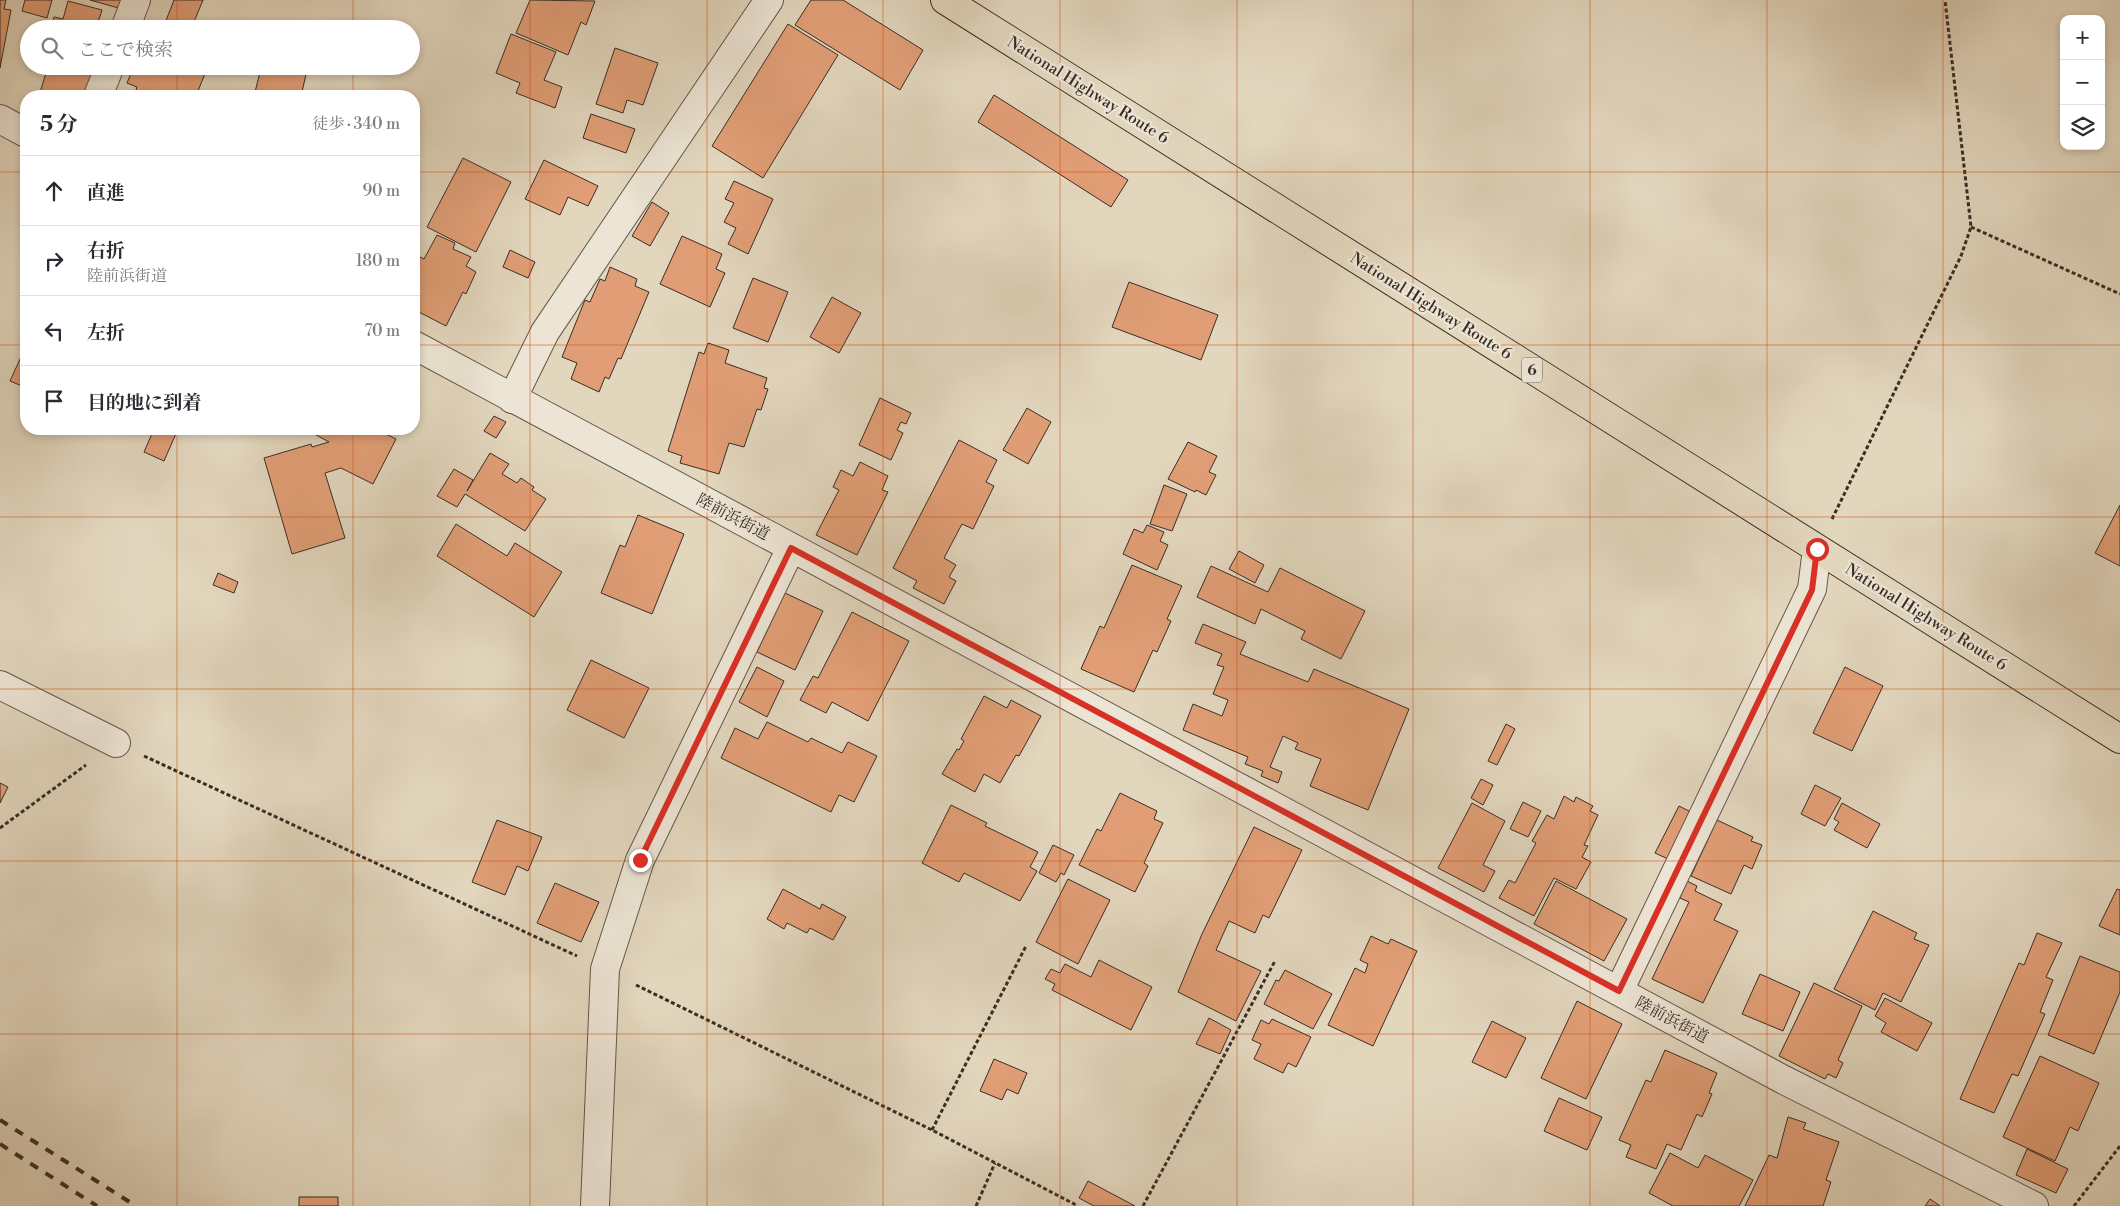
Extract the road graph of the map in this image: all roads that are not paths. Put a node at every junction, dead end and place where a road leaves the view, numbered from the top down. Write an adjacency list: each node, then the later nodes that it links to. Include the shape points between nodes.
1 (136, 0): 4 (street)
2 (769, 0): 10 (street, via 545,332)
3 (945, 0): 12 (highway, National Highway Route 6 / 6)
4 (128, 20)
5 (106, 75): 6 (street)
6 (100, 90)
7 (0, 119): 8 (street)
8 (20, 130)
9 (420, 348): 10 (street, 陸前浜街道)
10 (512, 399): 11 (street, 陸前浜街道)
11 (791, 548): 16 (street, 陸前浜街道); 17 (street, via 640,860 605,969)
12 (1817, 549): 14 (highway, National Highway Route 6 / 6); 16 (street, via 1812,590)
13 (0, 685): 15 (street)
14 (2120, 739)
15 (116, 743)
16 (1619, 991): 18 (street, 陸前浜街道, via 1784,1080)
17 (595, 1206)
18 (2034, 1206)

